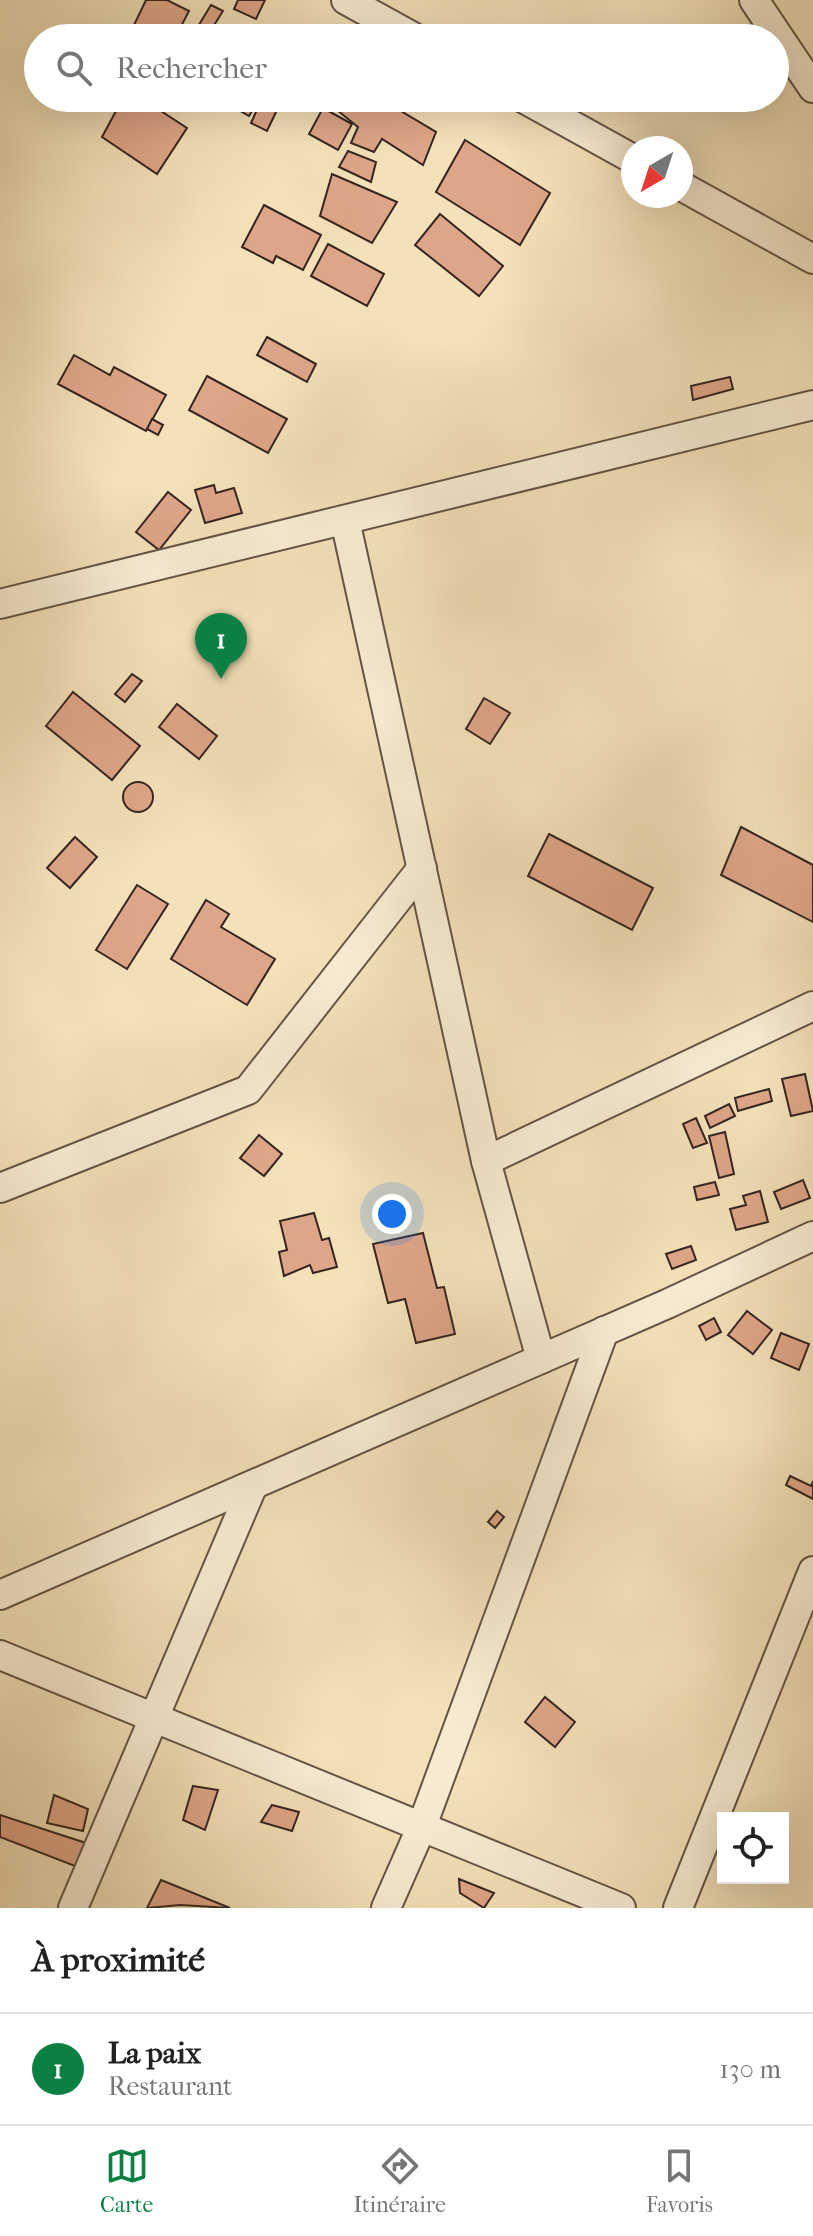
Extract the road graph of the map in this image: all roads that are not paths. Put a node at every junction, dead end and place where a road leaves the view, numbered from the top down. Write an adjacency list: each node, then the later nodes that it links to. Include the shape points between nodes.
1 (346, 0): 3 (street)
2 (754, 0): 4 (street)
3 (390, 24)
4 (770, 24)
5 (789, 52): 6 (street)
6 (813, 88)
7 (548, 112): 8 (street)
8 (621, 152)
9 (693, 193): 10 (street)
10 (813, 259)
11 (813, 405): 12 (street)
12 (345, 520): 13 (street); 14 (street)
13 (0, 604)
14 (422, 868): 16 (street); 17 (street, via 248,1090)
15 (813, 1006): 16 (street)
16 (486, 1161): 20 (street)
17 (0, 1188)
18 (813, 1236): 19 (street)
19 (604, 1331): 20 (street); 26 (street)
20 (541, 1359): 21 (street)
21 (253, 1485): 23 (street); 25 (street)
22 (813, 1571): 30 (street)
23 (0, 1595)
24 (0, 1655): 25 (street)
25 (154, 1717): 26 (street); 27 (street)
26 (422, 1826): 28 (street); 29 (street)
27 (73, 1908)
28 (386, 1908)
29 (621, 1908)
30 (678, 1908)

